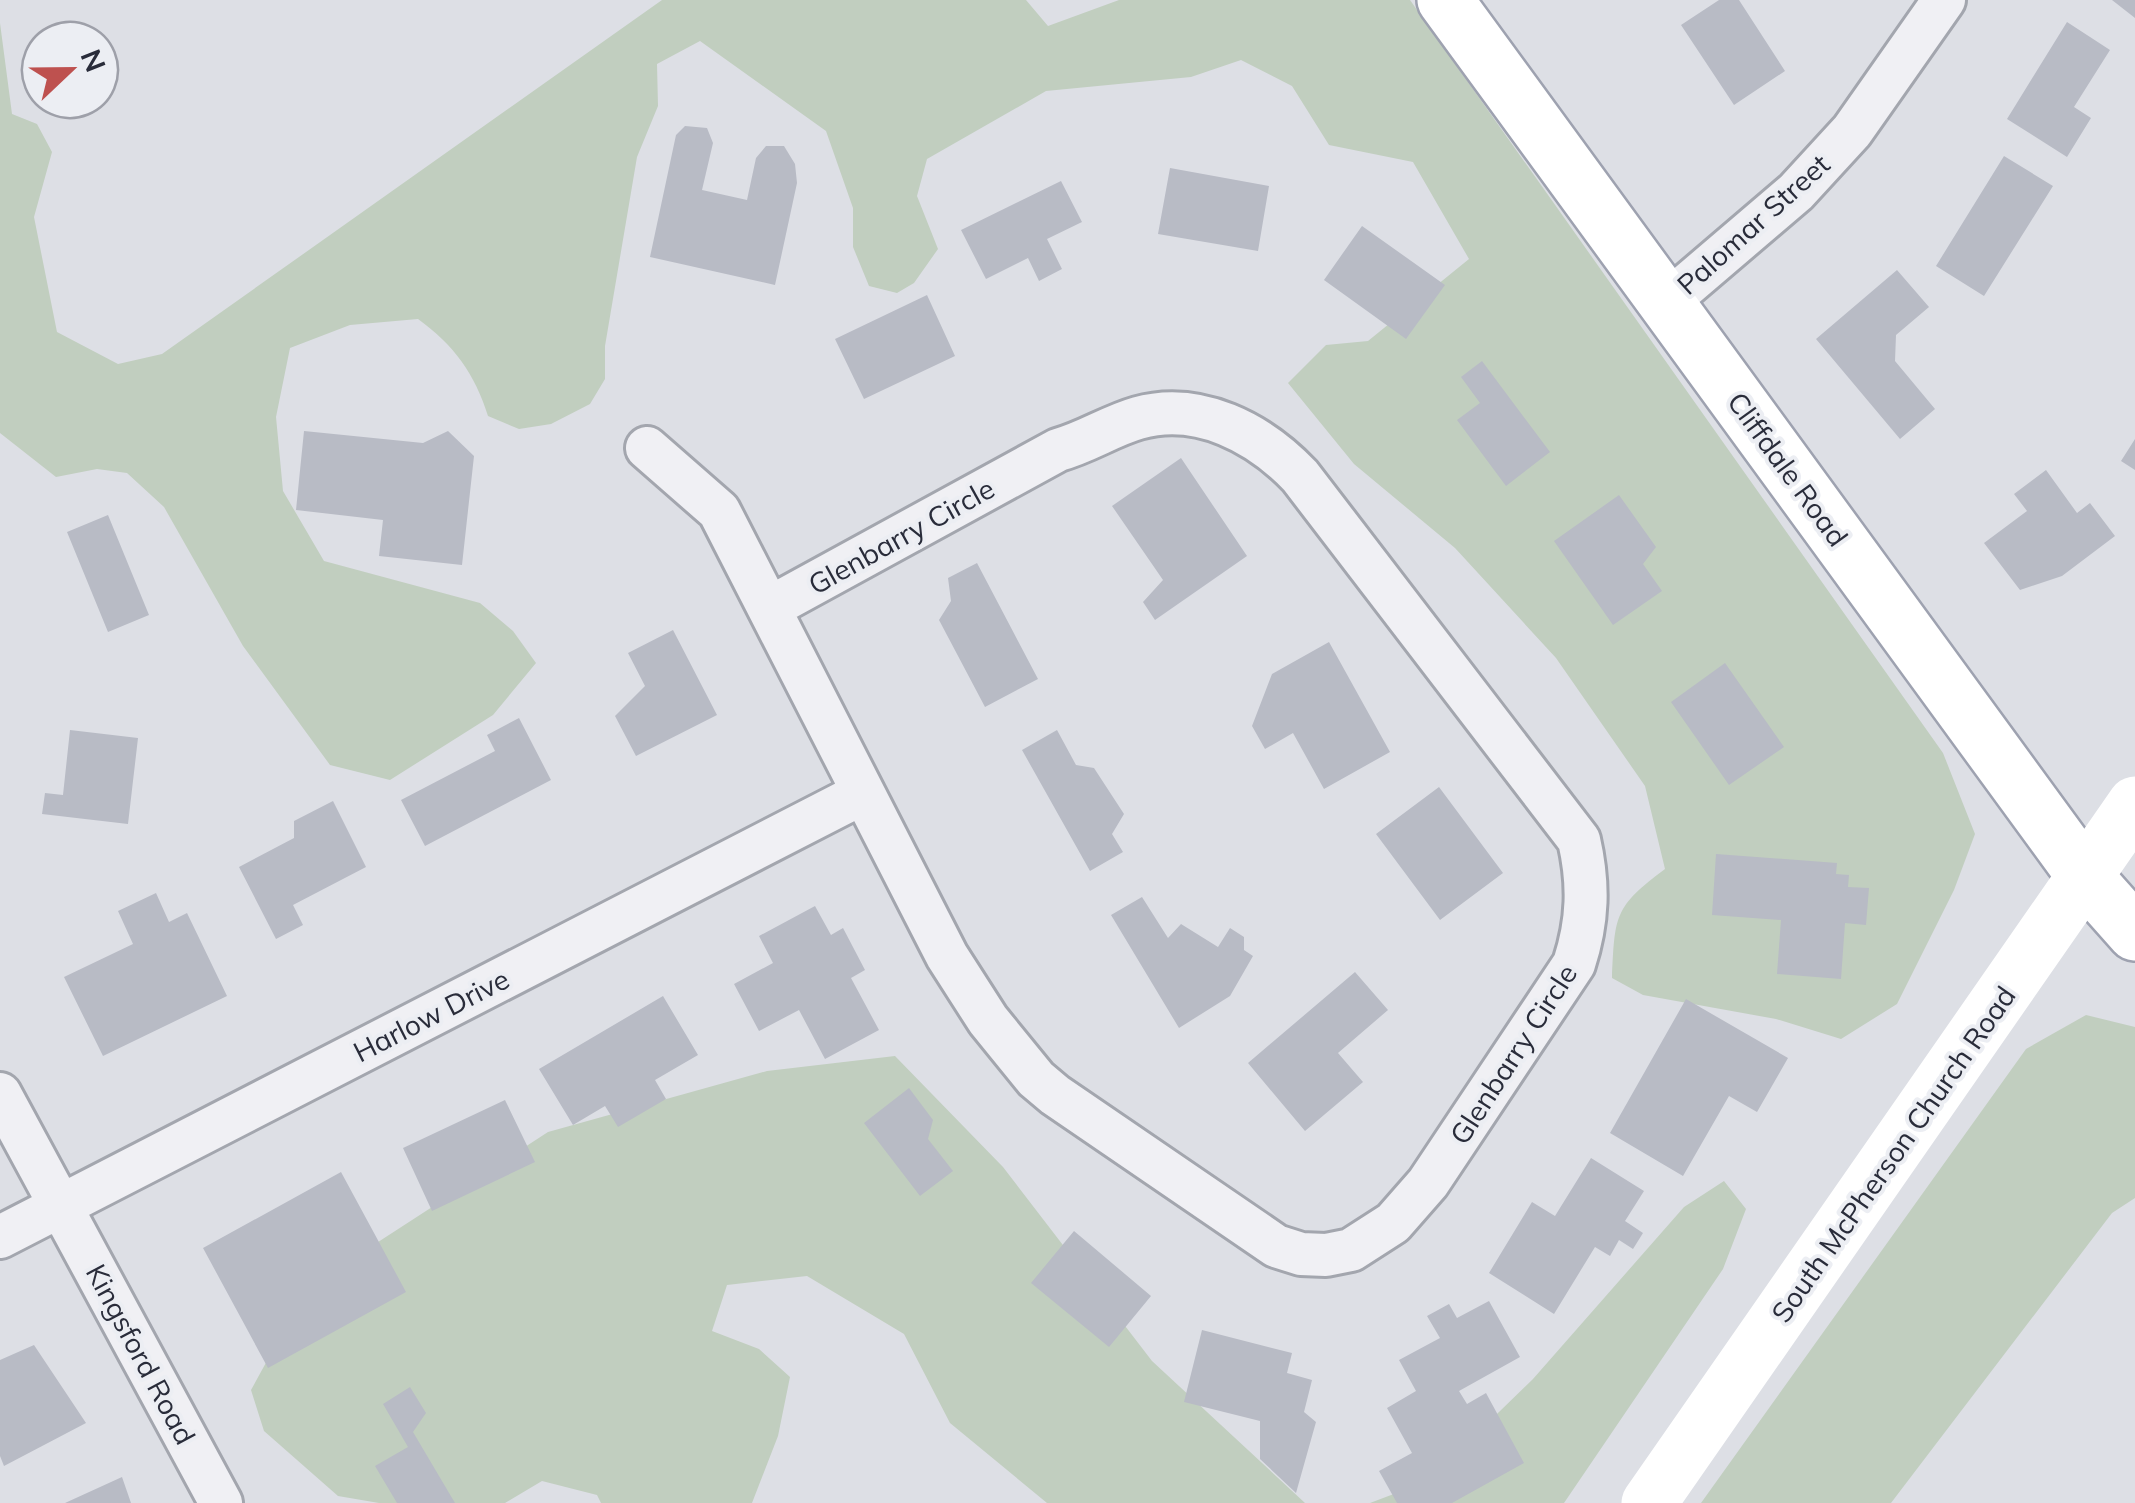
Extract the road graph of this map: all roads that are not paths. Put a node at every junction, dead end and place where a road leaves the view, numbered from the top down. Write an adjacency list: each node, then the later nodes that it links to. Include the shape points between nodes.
1 (1445, 0): 3 (main road, Cliffdale Road)
2 (1944, 0): 3 (street, Palomar Street, via 1852,131 1796,192)
3 (1666, 302): 8 (main road, Cliffdale Road)
4 (646, 448): 5 (street, via 720,511)
5 (769, 608): 6 (street, Glenbarry Circle); 6 (street, Glenbarry Circle, via 1058,450 1118,425 1167,414 1240,429 1300,476 1579,840 1587,889 1582,940 1562,987 1412,1205 1350,1250 1301,1254 1255,1234 1036,1079 946,956)
6 (863, 793): 11 (street, Harlow Drive)
7 (2135, 804): 8 (main road, South McPherson Church Road)
8 (2086, 878): 9 (main road, Cliffdale Road); 14 (main road, South McPherson Church Road)
9 (2135, 933)
10 (0, 1094): 11 (street, Kingsford Road)
11 (61, 1206): 12 (street, Harlow Drive); 13 (street, Kingsford Road)
12 (0, 1237)
13 (221, 1503)
14 (1649, 1503)

